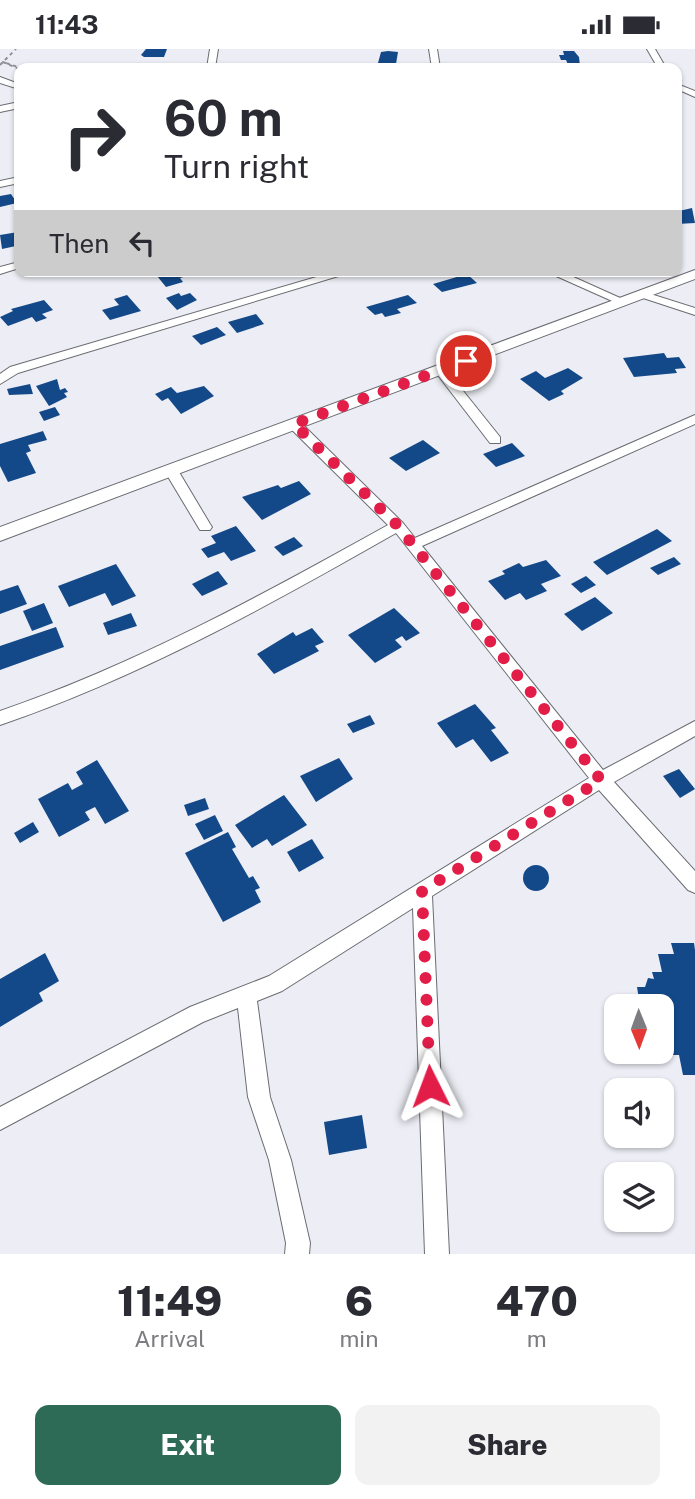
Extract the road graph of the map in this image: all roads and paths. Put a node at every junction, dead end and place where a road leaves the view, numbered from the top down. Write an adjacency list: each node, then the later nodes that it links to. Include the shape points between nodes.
1 (16, 49): 2 (path)
2 (4, 62): 3 (path); 4 (path)
3 (0, 65)
4 (14, 66)
5 (695, 274): 8 (street)
6 (330, 277): 12 (street, via 14,370)
7 (565, 277): 9 (street)
8 (641, 294): 9 (street); 10 (street)
9 (623, 302): 11 (street)
10 (695, 312)
11 (440, 370): 14 (street); 15 (street)
12 (0, 380)
13 (695, 419): 20 (street)
14 (294, 424): 16 (street); 17 (street)
15 (495, 440)
16 (171, 470): 18 (street); 19 (street)
17 (398, 526): 20 (street); 21 (street, via 192,639 74,692)
18 (205, 527)
19 (0, 534)
20 (412, 545): 23 (street)
21 (0, 718)
22 (695, 728): 23 (street)
23 (601, 780): 24 (street); 25 (street)
24 (695, 884)
25 (422, 891): 26 (street, via 275,984); 29 (street)
26 (246, 995): 27 (street, via 197,1014); 28 (street, via 260,1097 280,1160)
27 (0, 1119)
28 (298, 1254)
29 (437, 1254)

